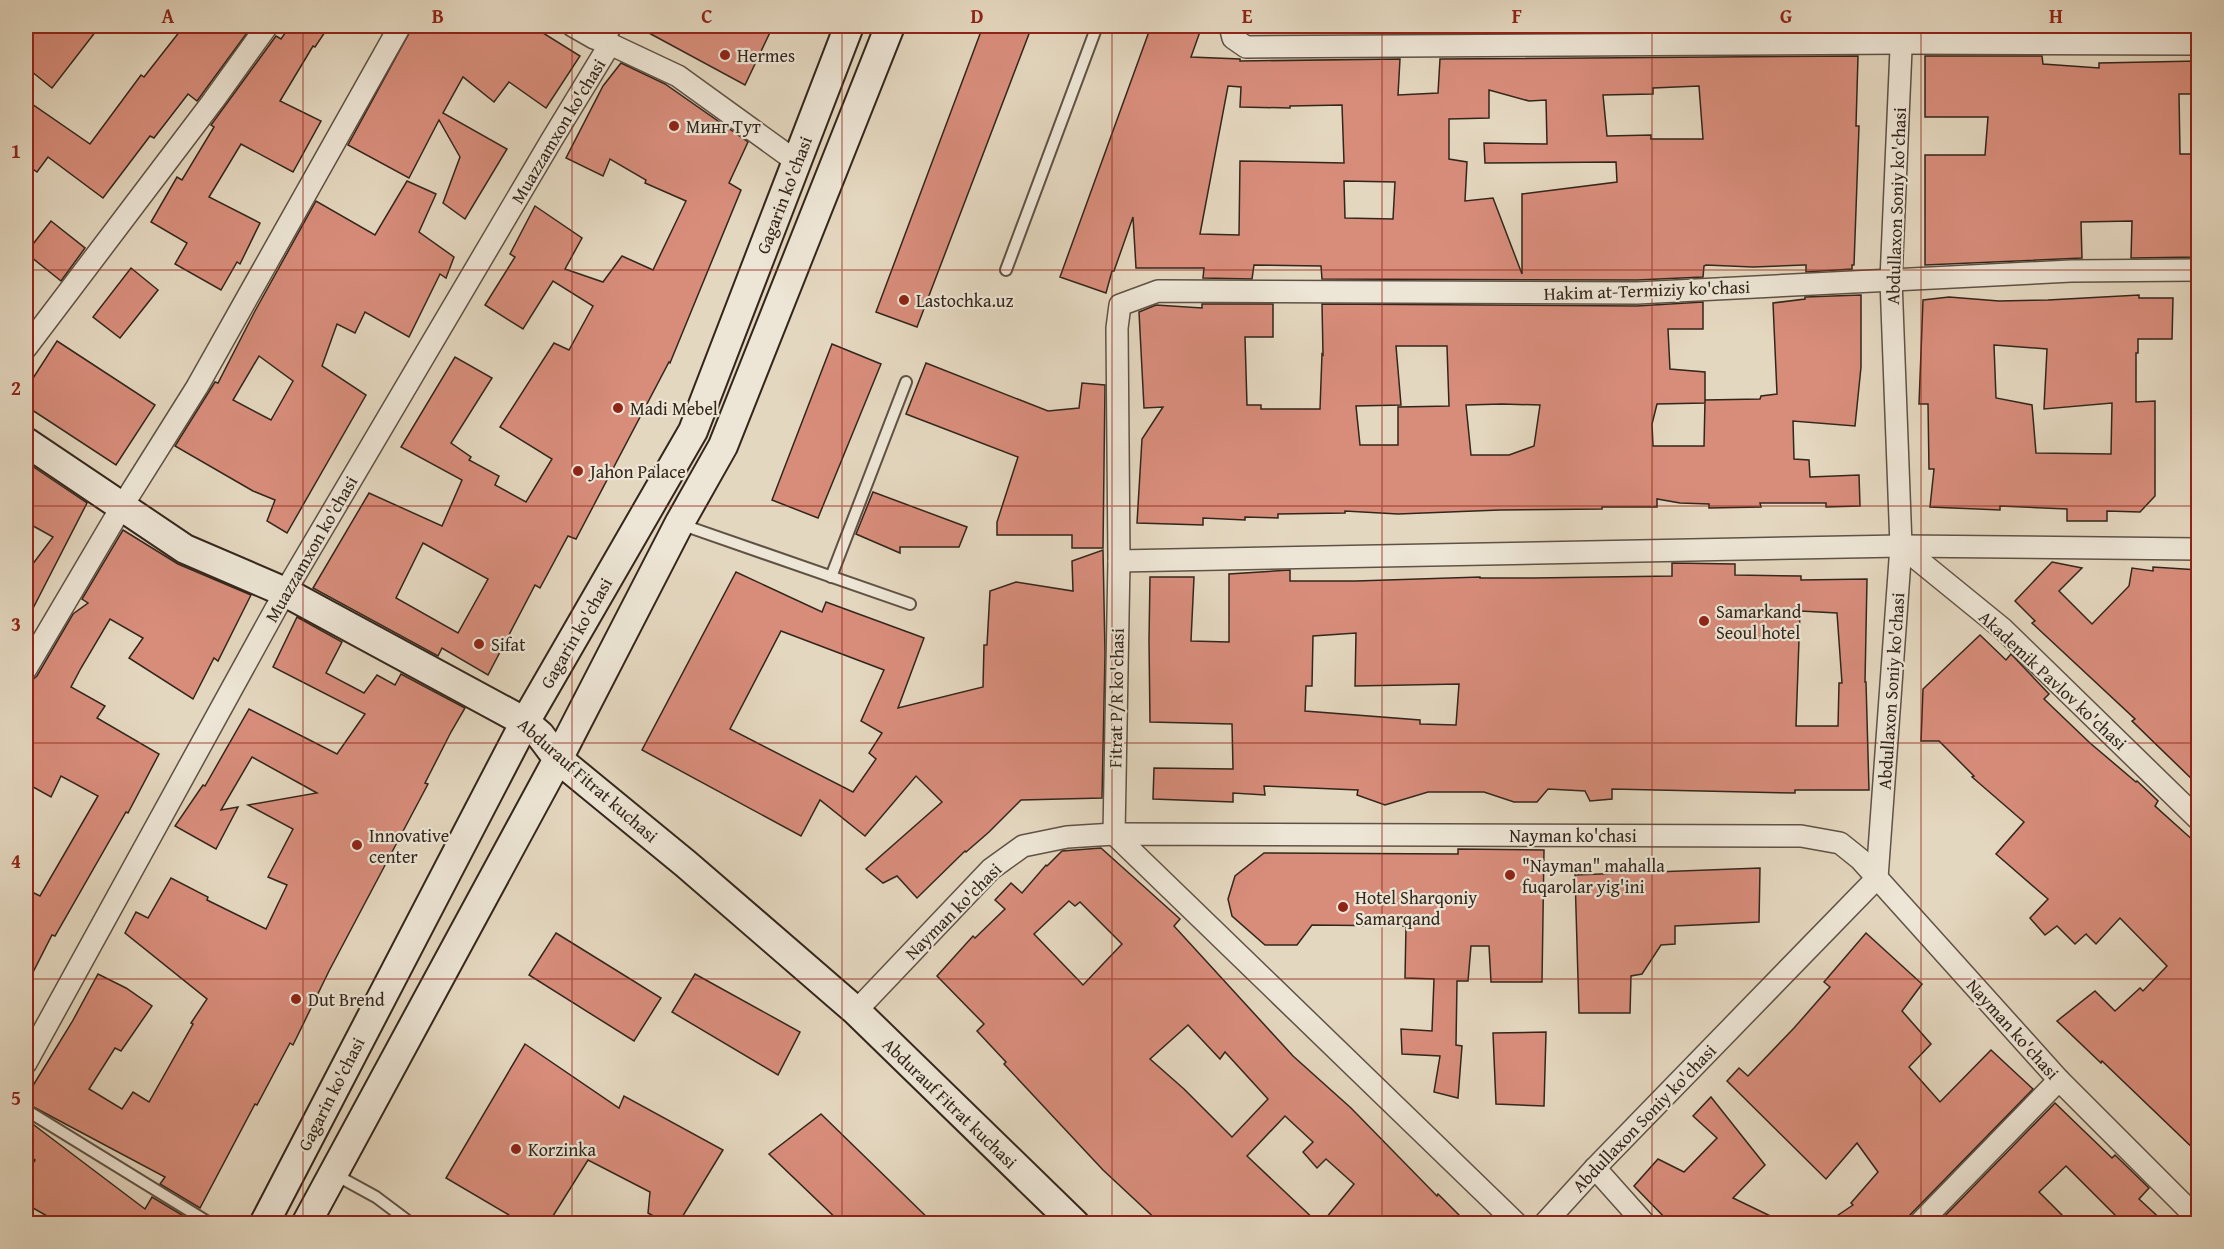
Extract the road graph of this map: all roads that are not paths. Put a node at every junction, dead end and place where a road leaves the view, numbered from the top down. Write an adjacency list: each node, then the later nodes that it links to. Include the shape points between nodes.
1 (267, 26): 16 (street)
2 (400, 26): 19 (street, via 197,387)
3 (573, 26): 9 (street, via 594,38)
4 (890, 26): 20 (main road, Gagarin ko'chasi, via 723,446)
5 (1097, 26): 12 (lane)
6 (1230, 26): 8 (street, via 1233,38 1246,47)
7 (844, 29): 11 (main road, Gagarin ko'chasi)
8 (1903, 34): 10 (street); 14 (street, Abdullaxon Soniy ko'chasi)
9 (613, 35): 11 (street, via 678,76); 25 (street, Muazzamxon ko'chasi)
10 (2199, 44)
11 (797, 162): 28 (main road, Gagarin ko'chasi, via 693,431)
12 (1006, 270)
13 (2199, 270): 14 (street, Hakim at-Termiziy ko'chasi, via 2072,271)
14 (1891, 280): 15 (street, Hakim at-Termiziy ko'chasi, via 1637,293 1158,291 1120,305); 21 (street, Abdullaxon Soniy ko'chasi)
15 (1117, 328): 23 (street, Fitrat P/R ko'chasi)
16 (26, 348)
17 (906, 382): 24 (lane)
18 (26, 442): 19 (main road, Abdurauf Fitrat kuchasi)
19 (121, 508): 25 (main road, Abdurauf Fitrat kuchasi, via 185,549); 27 (street)
20 (679, 524): 24 (lane); 29 (main road, Gagarin ko'chasi)
21 (1901, 546): 22 (street); 23 (street); 30 (street, Akademik Pavlov ko'chasi, via 2003,629); 32 (street, Abdullaxon Soniy ko'chasi)
22 (2199, 549)
23 (1119, 561): 31 (street, Fitrat P/R ko'chasi)
24 (831, 577): 26 (lane)
25 (285, 592): 28 (main road, Abdurauf Fitrat kuchasi); 34 (street, Muazzamxon ko'chasi)
26 (910, 604)
27 (26, 669)
28 (525, 722): 29 (main road, Abdurauf Fitrat kuchasi); 41 (main road, Gagarin ko'chasi)
29 (558, 759): 33 (main road, Abdurauf Fitrat kuchasi); 38 (main road, Gagarin ko'chasi)
30 (2199, 819)
31 (1114, 834): 32 (street, Nayman ko'chasi, via 1801,836 1840,843); 33 (street, Nayman ko'chasi, via 1067,837 1023,846 991,869); 45 (street)
32 (1877, 878): 35 (street, Nayman ko'chasi); 37 (street, Abdullaxon Soniy ko'chasi)
33 (856, 1011): 44 (main road, Abdurauf Fitrat kuchasi)
34 (26, 1063)
35 (2059, 1080): 39 (street, Nayman ko'chasi); 48 (street)
36 (26, 1110): 40 (lane)
37 (1595, 1168): 46 (street, Abdullaxon Soniy ko'chasi); 47 (street)
38 (333, 1173): 42 (main road, Gagarin ko'chasi); 43 (lane, via 376,1197)
39 (2199, 1219)
40 (211, 1224)
41 (264, 1224)
42 (306, 1224)
43 (412, 1224)
44 (1075, 1224)
45 (1517, 1224)
46 (1544, 1224)
47 (1645, 1224)
48 (1920, 1224)

